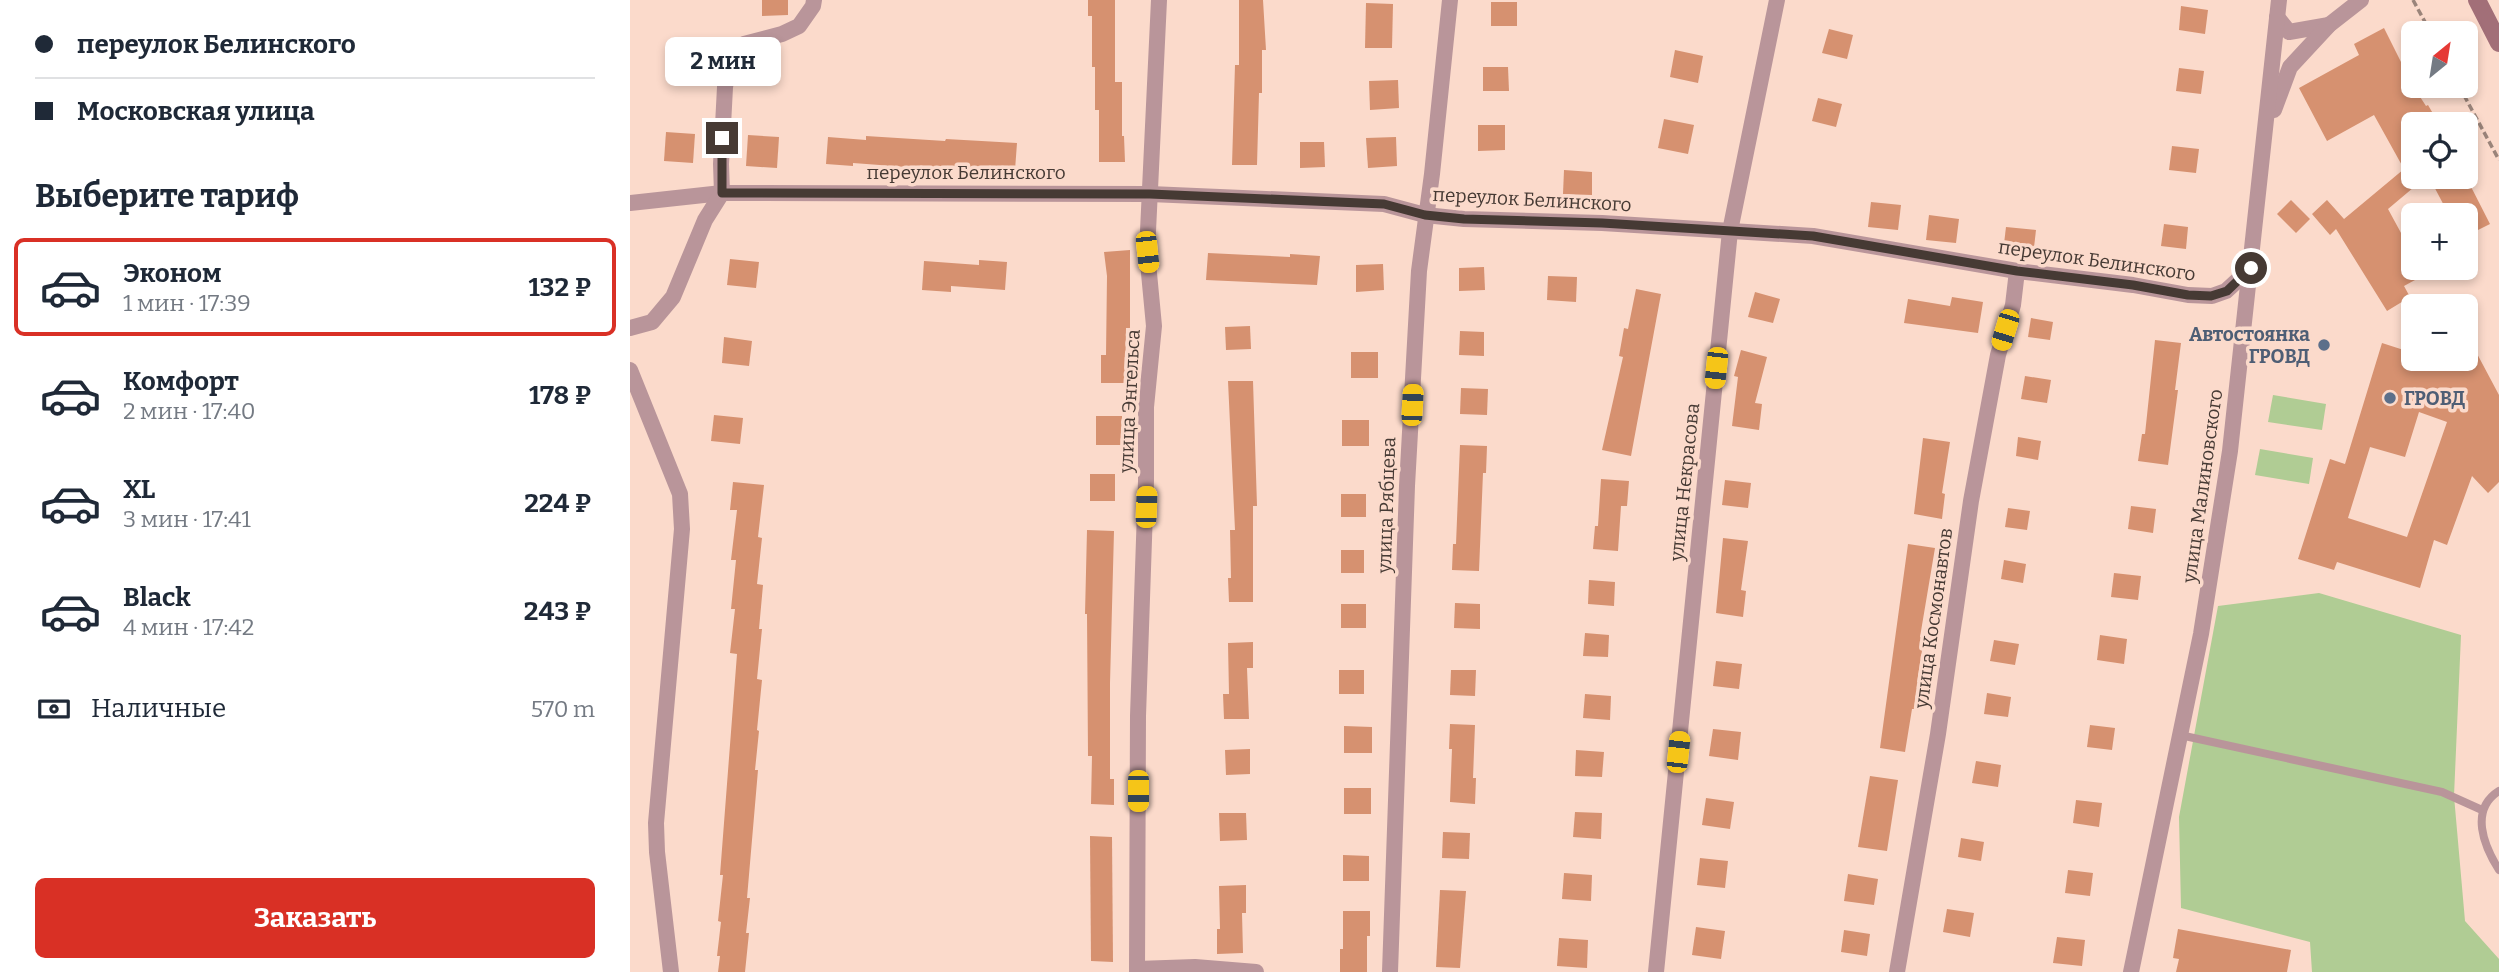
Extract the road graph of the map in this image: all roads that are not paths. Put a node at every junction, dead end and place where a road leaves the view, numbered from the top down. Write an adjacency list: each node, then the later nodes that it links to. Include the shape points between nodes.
1 (814, 0): 11 (street, via 799,26 744,44 730,61)
2 (1159, 0): 12 (street, улица Энгельса)
3 (1450, 0): 14 (street, улица Рябцева)
4 (1777, 0): 15 (street, улица Некрасова)
5 (2361, 0): 8 (street)
6 (2477, 0): 9 (main road)
7 (2278, 8): 8 (street, via 2289,32); 10 (street, улица Малиновского)
8 (2329, 25): 10 (street, via 2290,67)
9 (2499, 43)
10 (2262, 149): 16 (street, улица Малиновского)
11 (722, 193): 12 (street, переулок Белинского); 13 (street, переулок Белинского); 18 (street, via 705,220 673,297 652,322)
12 (1150, 194): 14 (street, переулок Белинского, via 1384,204); 24 (street, улица Энгельса, via 1147,252 1154,326 1146,407)
13 (630, 203)
14 (1425, 215): 15 (street, переулок Белинского); 27 (street, улица Рябцева, via 1407,486)
15 (1730, 231): 17 (street, переулок Белинского, via 1813,236); 28 (street, улица Некрасова)
16 (2251, 268): 17 (street, переулок Белинского, via 2227,291 2211,296); 20 (street, улица Малиновского, via 2230,451)
17 (2017, 271): 29 (street, улица Космонавтов, via 1971,501 1938,734)
18 (630, 328)
19 (630, 370): 25 (street, via 680,494 682,529 656,823)
20 (2180, 735): 22 (lane, via 2442,792); 30 (street, улица Малиновского)
21 (2499, 791): 22 (lane)
22 (2482, 810): 23 (lane, via 2481,828)
23 (2499, 870)
24 (1137, 970): 26 (street, via 1195,967)
25 (671, 972)
26 (1256, 972)
27 (1390, 972)
28 (1656, 972)
29 (1897, 972)
30 (2131, 972)

